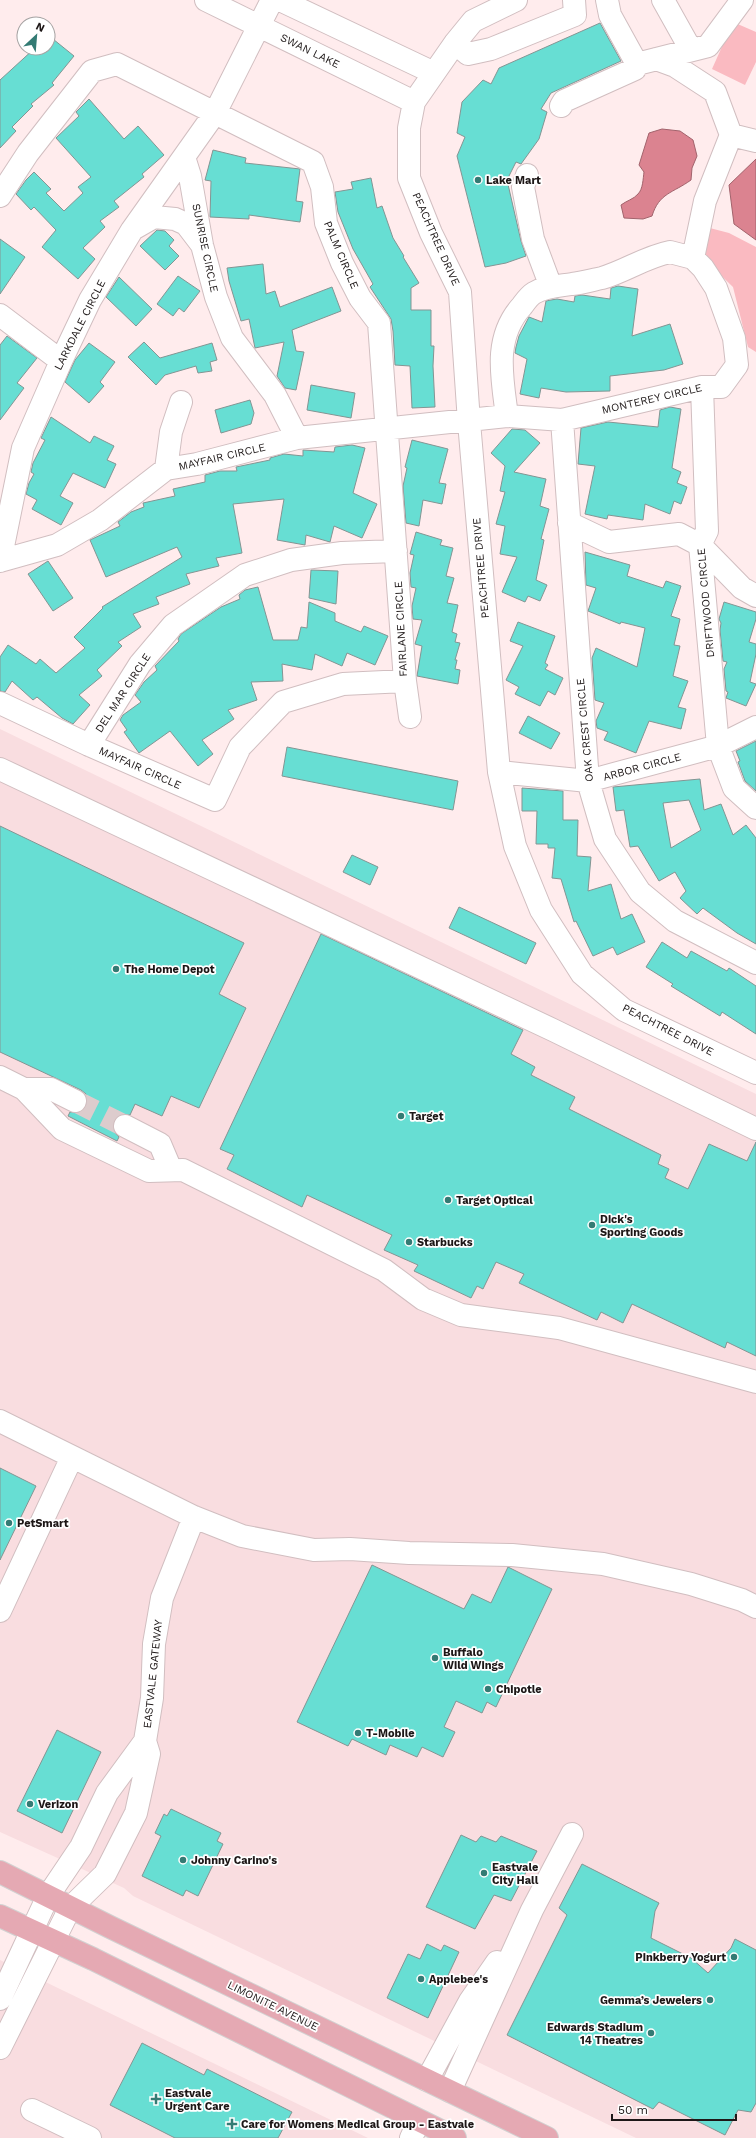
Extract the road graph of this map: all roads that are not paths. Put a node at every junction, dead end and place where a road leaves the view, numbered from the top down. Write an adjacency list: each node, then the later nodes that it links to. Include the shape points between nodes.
1 (206, 0): 9 (street, SWAN LAKE)
2 (272, 0): 9 (street, LARKDALE CIRCLE)
3 (280, 0): 13 (street)
4 (516, 0): 10 (street, PEACHTREE DRIVE, via 473,21)
5 (663, 0): 11 (street)
6 (742, 0): 11 (street, via 708,46)
7 (575, 7): 8 (street); 10 (street, via 491,49 468,54)
8 (608, 8): 12 (street)
9 (259, 26): 14 (street, SWAN LAKE); 16 (street, LARKDALE CIRCLE)
10 (455, 42): 13 (street, PEACHTREE DRIVE)
11 (691, 50): 12 (street)
12 (647, 62): 15 (street, via 564,101); 17 (street, via 675,66 715,92)
13 (434, 73): 14 (street, PEACHTREE DRIVE)
14 (414, 102): 32 (street, PEACHTREE DRIVE, via 409,128 409,178 431,233 460,292)
15 (561, 106)
16 (215, 113): 19 (street, LARKDALE CIRCLE); 21 (street, PALM CIRCLE, via 117,64 92,72 28,153); 33 (street, PALM CIRCLE, via 313,162 322,187 326,223 342,263 360,298 379,323)
17 (731, 135): 18 (street); 24 (street, via 705,201)
18 (756, 141)
19 (184, 157): 22 (street, LARKDALE CIRCLE); 23 (street, SUNRISE CIRCLE, via 190,176)
20 (527, 175): 25 (street, via 523,187 533,239)
21 (0, 196)
22 (132, 230): 23 (street, via 154,217 164,217 186,224); 27 (street, LARKDALE CIRCLE, via 90,300)
23 (202, 245): 34 (street, SUNRISE CIRCLE, via 216,297 232,338 275,395)
24 (693, 258): 25 (street, via 670,252 652,255 619,272); 28 (street, MONTEREY CIRCLE, via 716,288 734,338 737,365 721,387)
25 (551, 287): 30 (street, via 533,293 516,312 503,336 501,369)
26 (0, 315): 27 (street)
27 (61, 361): 39 (street, LARKDALE CIRCLE, via 23,448)
28 (702, 387): 31 (street, MONTEREY CIRCLE); 37 (street, DRIFTWOOD CIRCLE, via 706,531)
29 (181, 402): 35 (street, via 171,432)
30 (507, 416): 31 (street, MONTEREY CIRCLE); 32 (street, MONTEREY CIRCLE)
31 (562, 420): 36 (street, OAK CREST CIRCLE)
32 (469, 422): 33 (street, MAYFAIR CIRCLE); 48 (street, PEACHTREE DRIVE)
33 (386, 428): 34 (street, MAYFAIR CIRCLE); 38 (street, FAIRLANE CIRCLE)
34 (297, 438): 35 (street, MAYFAIR CIRCLE, via 197,464)
35 (166, 469): 39 (street, MAYFAIR CIRCLE, via 100,520 57,545)
36 (569, 523): 37 (street, via 609,542 679,534); 49 (street, OAK CREST CIRCLE)
37 (700, 546): 40 (street, via 742,588); 46 (street, DRIFTWOOD CIRCLE)
38 (396, 551): 41 (street, FAIRLANE CIRCLE); 45 (street, DEL MAR CIRCLE, via 342,553 291,560 245,575 173,625 140,664)
39 (0, 561)
40 (756, 596)
41 (405, 681): 43 (street); 50 (street, FAIRLANE CIRCLE, via 343,684 283,702 240,747)
42 (0, 703): 45 (street, MAYFAIR CIRCLE)
43 (410, 717)
44 (756, 727): 46 (street, ARBOR CIRCLE)
45 (89, 746): 50 (street, MAYFAIR CIRCLE)
46 (718, 746): 49 (street, ARBOR CIRCLE); 51 (street, DRIFTWOOD CIRCLE, via 734,788)
47 (0, 769): 58 (street, via 553,1030)
48 (499, 772): 49 (street, ARBOR CIRCLE); 53 (street, PEACHTREE DRIVE, via 515,846 541,910 582,974 624,1010)
49 (588, 781): 52 (street, OAK CREST CIRCLE, via 605,839 640,892 675,921)
50 (215, 800)
51 (756, 808)
52 (756, 963)
53 (756, 1073)
54 (0, 1077): 55 (street)
55 (24, 1089): 56 (street, via 51,1089); 59 (street, via 62,1129 148,1171)
56 (75, 1101)
57 (125, 1126): 59 (street, via 160,1144)
58 (756, 1129)
59 (170, 1170): 60 (street, via 183,1170 266,1211 384,1270 423,1299 461,1315 559,1328)
60 (756, 1382)
61 (0, 1421): 62 (street)
62 (72, 1457): 63 (street); 65 (street)
63 (194, 1517): 64 (street, via 242,1536 314,1550 350,1549 512,1556 603,1564 691,1584); 66 (street, EASTVALE GATEWAY, via 162,1598 154,1644 152,1698)
64 (756, 1607)
65 (0, 1611)
66 (145, 1741): 69 (street, via 107,1793 81,1847); 70 (street, via 149,1754 136,1813 105,1874)
67 (572, 1834): 71 (street)
68 (0, 1872): 69 (main road, LIMONITE AVENUE)
69 (48, 1896): 70 (main road, LIMONITE AVENUE); 73 (street)
70 (70, 1908): 74 (street); 77 (main road, LIMONITE AVENUE)
71 (532, 1910): 77 (street, via 470,2001); 78 (street)
72 (0, 1916): 73 (main road)
73 (31, 1930): 74 (main road); 75 (street)
74 (54, 1941): 76 (street); 80 (main road)
75 (0, 1999)
76 (0, 2048)
77 (428, 2080): 78 (main road, LIMONITE AVENUE)
78 (450, 2091): 83 (main road, LIMONITE AVENUE)
79 (32, 2110): 81 (street)
80 (415, 2130): 82 (main road)
81 (90, 2138)
82 (455, 2138)
83 (547, 2138)

